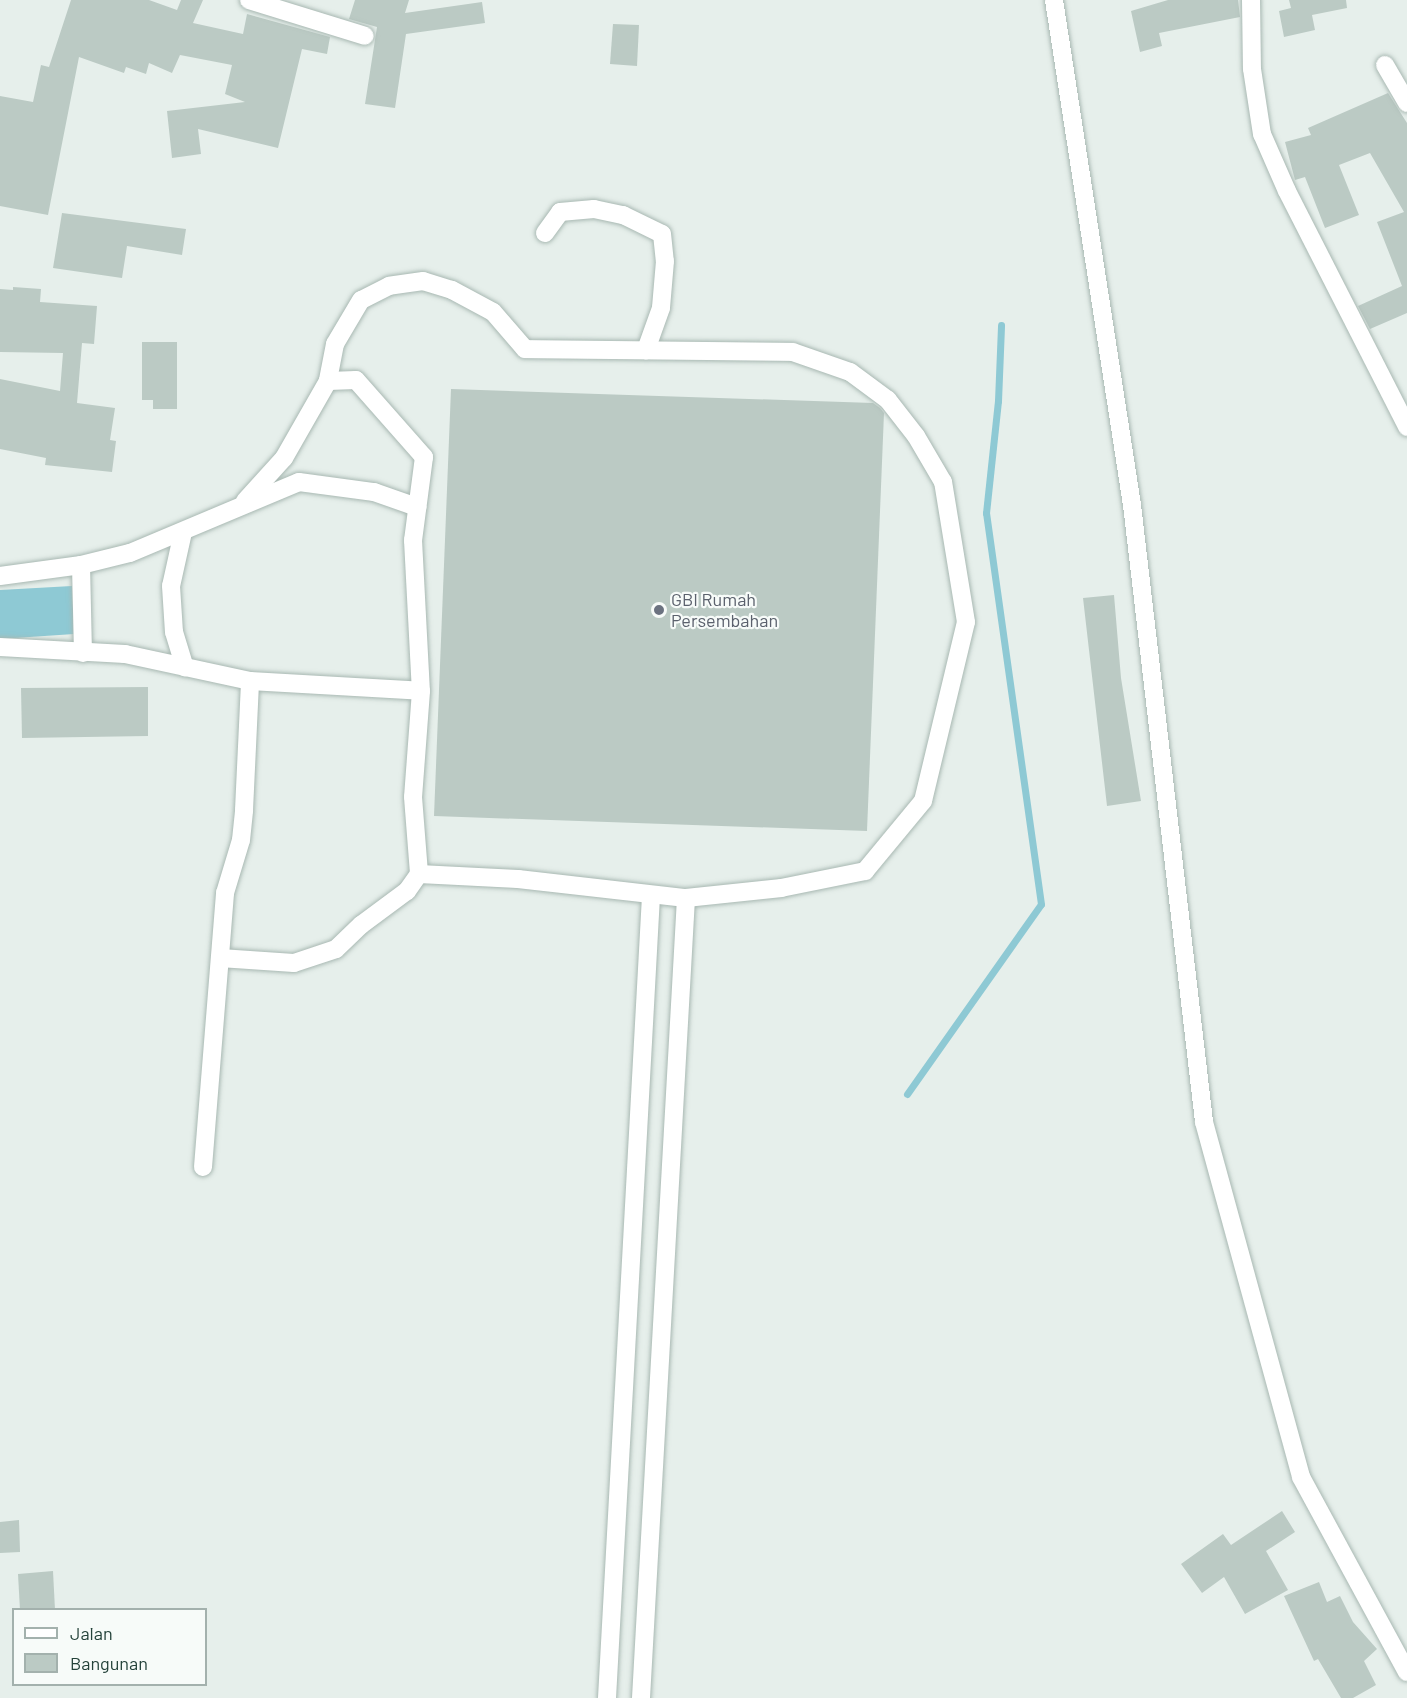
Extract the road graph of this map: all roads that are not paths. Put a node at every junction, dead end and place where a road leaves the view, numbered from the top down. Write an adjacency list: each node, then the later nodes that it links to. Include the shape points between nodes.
1 (249, 0): 4 (street)
2 (1054, 0): 26 (street, via 1131,505 1204,1122 1302,1477)
3 (1251, 0): 10 (street, via 1252,69 1262,134)
4 (364, 36)
5 (1385, 65): 6 (street)
6 (1407, 103)
7 (545, 233): 8 (street, via 560,212 594,209 623,215 663,234 665,261 660,308)
8 (646, 350): 9 (street, via 525,349 493,312 452,290 423,281 389,286 361,300 335,344); 23 (street, via 793,352 850,372 888,400 916,436 943,482 966,622 923,801 865,871 781,888)
9 (328, 381): 11 (street, via 284,458); 12 (street, via 356,380 424,457)
10 (1407, 427)
11 (245, 501): 12 (street, via 299,482 374,492); 13 (street)
12 (417, 507): 20 (street, via 413,540)
13 (183, 532): 14 (street, via 130,553); 18 (street, via 171,586 174,632)
14 (81, 565): 15 (street); 17 (street)
15 (0, 576)
16 (0, 647): 17 (street)
17 (83, 652): 18 (street, via 125,654)
18 (185, 667): 19 (street)
19 (250, 681): 20 (street); 24 (street, via 241,840 225,893)
20 (421, 692): 21 (street, via 413,797)
21 (419, 874): 22 (street, via 518,879); 24 (street, via 407,891 336,949 294,963)
22 (651, 896): 23 (street); 27 (street)
23 (686, 898): 28 (street)
24 (220, 958): 25 (street)
25 (202, 1167)
26 (1407, 1672)
27 (607, 1698)
28 (641, 1698)

